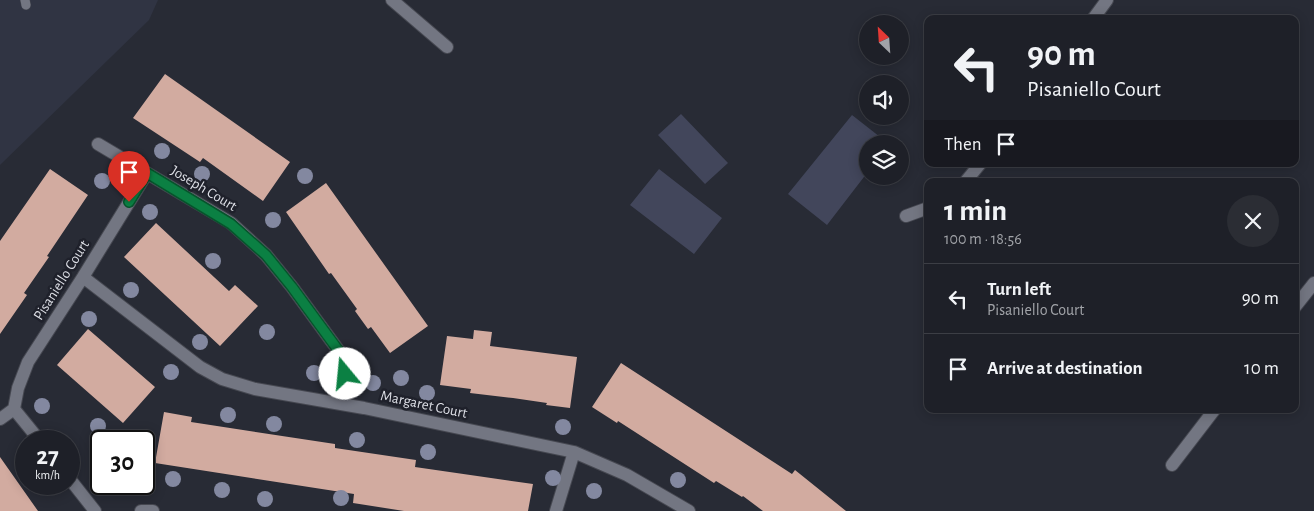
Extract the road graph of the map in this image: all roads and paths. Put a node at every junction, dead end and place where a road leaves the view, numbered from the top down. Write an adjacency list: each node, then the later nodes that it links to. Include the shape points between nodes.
1 (392, 0): 4 (street)
2 (1107, 0): 3 (street)
3 (1096, 15)
4 (447, 47)
5 (98, 144): 7 (street, Joseph Court)
6 (978, 167): 8 (street)
7 (147, 173): 11 (street, Pisaniello Court); 14 (street, Joseph Court, via 231,224 266,255 341,354 345,374)
8 (968, 178)
9 (924, 209): 10 (street)
10 (906, 216)
11 (83, 277): 14 (street, Margaret Court, via 200,367 222,379 255,389); 15 (street, Pisaniello Court, via 28,362)
12 (1314, 283): 13 (street)
13 (1299, 302)
14 (341, 404): 19 (street, Margaret Court)
15 (14, 409): 17 (street); 18 (street)
16 (1212, 413): 20 (street)
17 (0, 420)
18 (31, 430)
19 (574, 452): 25 (street); 26 (street, Margaret Court, via 626,475)
20 (1172, 465)
21 (80, 492): 22 (street)
22 (95, 511)
23 (141, 511): 24 (street)
24 (153, 511)
25 (556, 511)
26 (689, 511)

